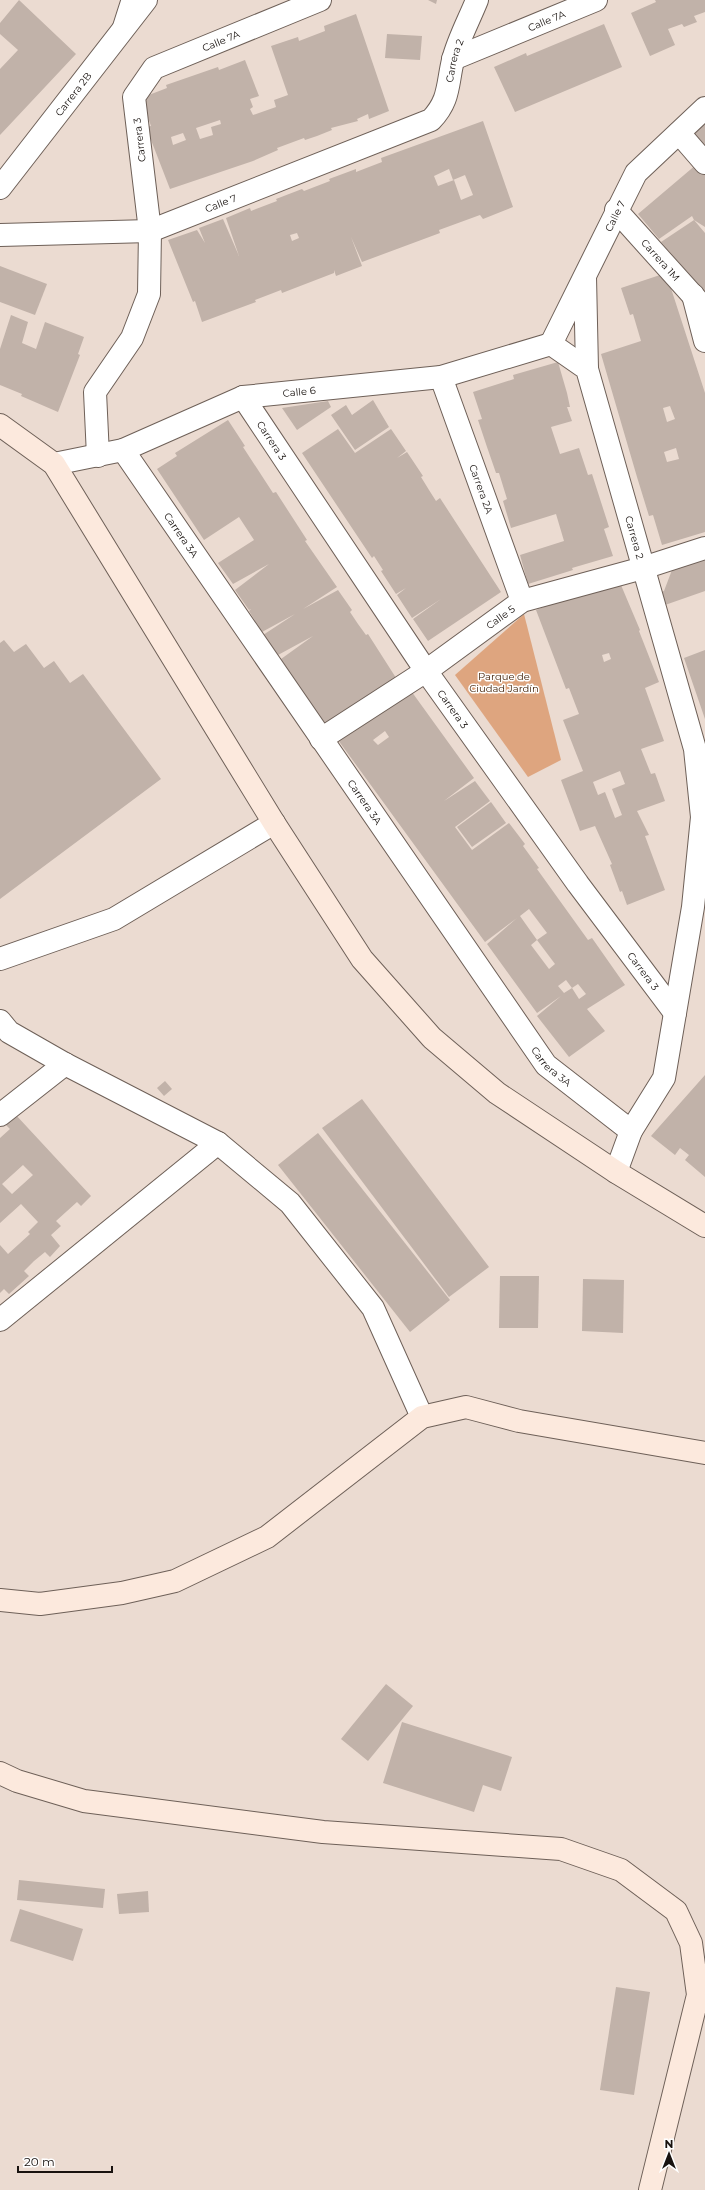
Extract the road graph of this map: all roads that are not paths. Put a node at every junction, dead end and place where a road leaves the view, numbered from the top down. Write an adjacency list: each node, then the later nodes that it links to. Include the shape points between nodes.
1 (129, 0): 6 (lane)
2 (146, 0): 6 (street, Carrera 2B)
3 (320, 0): 8 (street, Calle 7A, via 154,68)
4 (477, 0): 7 (street, Carrera 2)
5 (596, 0): 7 (street, Calle 7A)
6 (116, 41): 13 (street, Carrera 2B)
7 (453, 59): 10 (street, Carrera 2, via 441,109)
8 (134, 97): 15 (street, Carrera 3)
9 (705, 108): 11 (street, Calle 7)
10 (431, 120): 15 (street, Calle 7)
11 (679, 133): 12 (street); 14 (street, Calle 7, via 636,173)
12 (705, 163)
13 (0, 188)
14 (616, 210): 17 (street, Calle 7); 18 (street, Carrera 1M)
15 (150, 231): 16 (street, Calle 7); 26 (street, Carrera 3, via 150,294 132,338 95,392)
16 (0, 235)
17 (585, 273): 20 (street, Calle 7); 21 (street, Carrera 2)
18 (699, 301): 19 (street)
19 (705, 341)
20 (551, 344): 21 (street); 22 (street, Calle 6)
21 (587, 369): 29 (street, Carrera 2)
22 (441, 377): 23 (street, Calle 6); 30 (street, Carrera 2A)
23 (243, 397): 25 (street, Calle 6); 31 (street, Carrera 3)
24 (0, 425): 27 (main road)
25 (123, 450): 26 (street, Calle 6); 32 (street, Carrera 3A)
26 (98, 456): 27 (street, Calle 6)
27 (54, 464): 33 (main road)
28 (705, 548): 29 (street, Calle 5)
29 (643, 568): 30 (street, Calle 5); 35 (street, Carrera 2, via 694,749 702,817 693,907)
30 (522, 601): 31 (street, Calle 5)
31 (426, 670): 32 (street, Calle 5); 35 (street, Carrera 3, via 578,884)
32 (321, 739): 39 (street, Carrera 3A, via 546,1065)
33 (274, 823): 34 (street, via 114,919); 41 (main road, via 362,959 432,1038 497,1093)
34 (0, 960)
35 (675, 1013): 39 (street, Carrera 2, via 664,1078)
36 (0, 1021): 37 (street, via 9,1032)
37 (65, 1064): 38 (street); 40 (street)
38 (0, 1115)
39 (631, 1131): 41 (street, Carrera 2)
40 (218, 1143): 43 (street); 44 (street, via 290,1203 373,1308)
41 (616, 1172): 42 (main road)
42 (705, 1226)
43 (0, 1320)
44 (422, 1417): 45 (main road, via 466,1407 519,1421); 46 (main road, via 267,1537 176,1581 122,1593 40,1604)
45 (705, 1453)
46 (0, 1600)
47 (0, 1773): 48 (main road, via 17,1781 84,1801 323,1832 561,1849 621,1870 676,1912 691,1943 698,1994)
48 (650, 2190)

